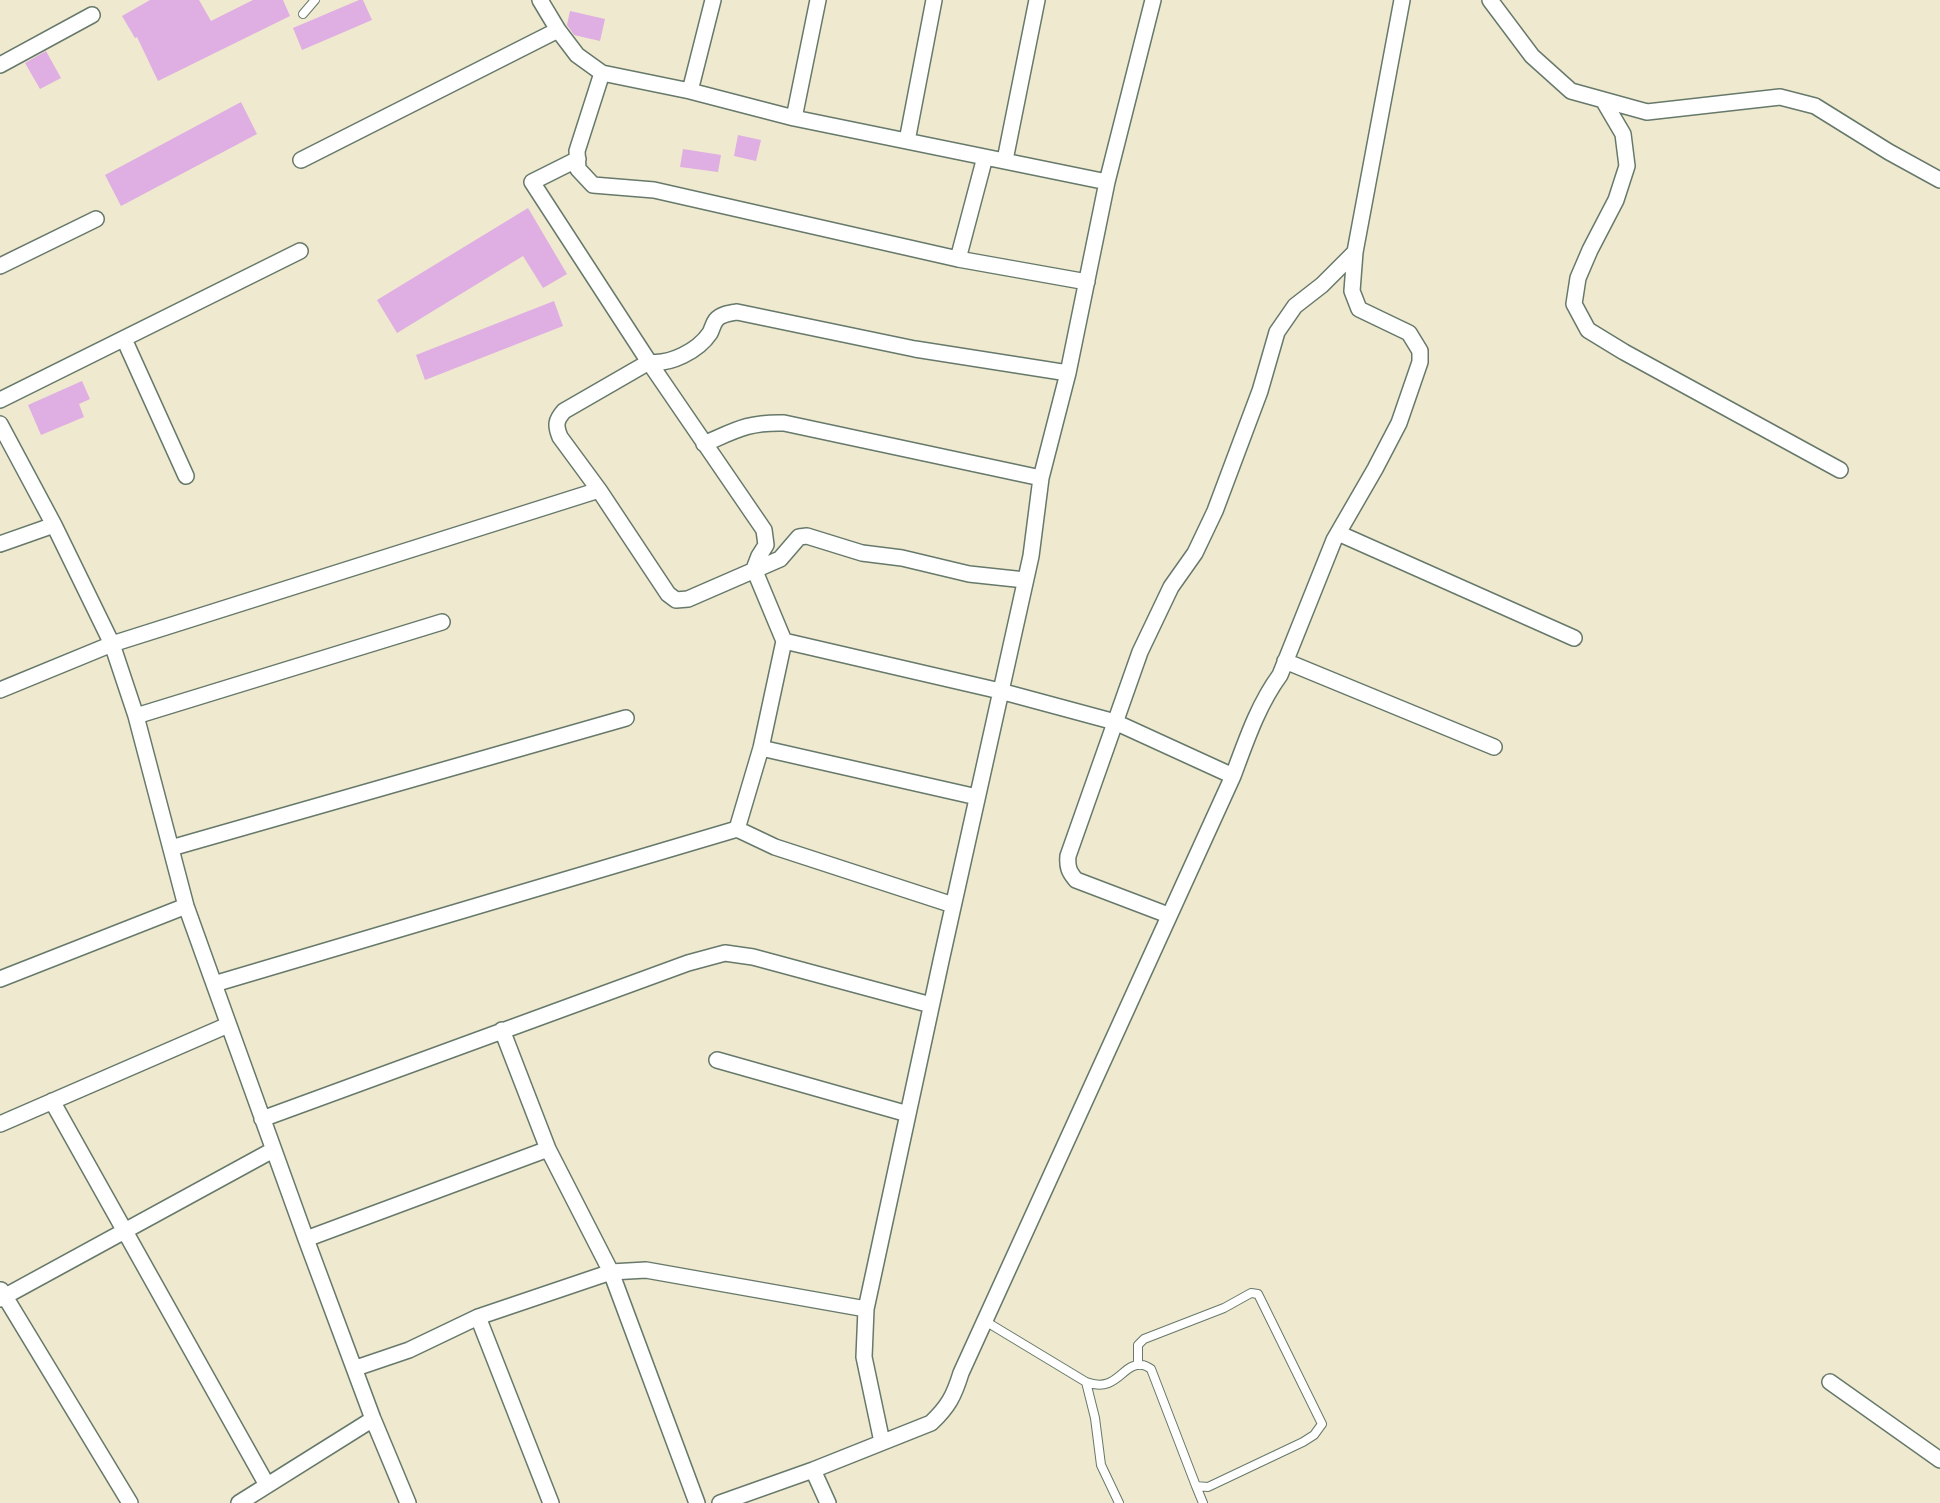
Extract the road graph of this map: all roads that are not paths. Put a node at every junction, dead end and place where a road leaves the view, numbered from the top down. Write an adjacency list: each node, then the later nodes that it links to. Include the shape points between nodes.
1 (315, 0): 10 (lane)
2 (540, 0): 12 (street)
3 (713, 0): 15 (street)
4 (818, 0): 17 (street)
5 (934, 0): 18 (street)
6 (1037, 0): 22 (street)
7 (1153, 0): 24 (street)
8 (1402, 0): 27 (street)
9 (1490, 0): 16 (street, via 1532,56 1571,91)
10 (303, 14)
11 (92, 15): 13 (street)
12 (558, 30): 14 (street, via 577,55); 21 (street)
13 (0, 64)
14 (602, 73): 15 (street); 20 (street, via 577,151)
15 (690, 92): 17 (street)
16 (1603, 100): 23 (street, via 1647,111 1789,99 1815,106); 37 (street, via 1623,134 1627,166 1616,200 1578,278 1574,304 1588,330)
17 (794, 118): 18 (street)
18 (908, 141): 19 (street)
19 (985, 157): 22 (street); 28 (street)
20 (578, 159): 28 (street, via 578,168 593,185 654,190); 32 (street, via 532,182)
21 (301, 160)
22 (1005, 160): 24 (street)
23 (1940, 180)
24 (1107, 182): 30 (street)
25 (96, 219): 29 (street)
26 (300, 251): 31 (street)
27 (1355, 252): 42 (street, via 1352,291 1359,309 1408,333 1420,351 1420,362 1399,423); 55 (street, via 1323,285 1295,306 1277,332 1260,391 1215,511 1195,553 1171,587 1140,652)
28 (958, 259): 30 (street)
29 (0, 266)
30 (1087, 282): 33 (street)
31 (124, 339): 34 (street); 38 (street)
32 (649, 362): 33 (street, via 672,361 701,344 716,320 737,312 915,349); 36 (street); 40 (street, via 564,411 557,419 560,437)
33 (1068, 373): 39 (street)
34 (0, 400)
35 (0, 424): 41 (street)
36 (704, 444): 39 (street, via 746,425 784,423); 44 (street, via 764,530 766,545)
37 (1840, 470)
38 (186, 476)
39 (1041, 478): 45 (street)
40 (599, 490): 44 (street, via 668,594 676,600 688,599); 49 (street)
41 (54, 525): 43 (street); 49 (street)
42 (1338, 533): 47 (street); 50 (street)
43 (0, 544)
44 (754, 569): 45 (street, via 780,560 799,537 807,536 862,553 969,574); 48 (street)
45 (1025, 580): 52 (street)
46 (442, 622): 53 (street)
47 (1574, 638)
48 (784, 641): 52 (street); 57 (street)
49 (112, 644): 51 (street); 53 (street)
50 (1285, 661): 56 (street); 58 (street, via 1262,703)
51 (0, 690)
52 (1000, 691): 55 (street); 59 (street)
53 (136, 716): 61 (street)
54 (626, 718): 61 (street)
55 (1115, 722): 58 (street); 64 (street, via 1067,866 1077,880)
56 (1494, 747)
57 (761, 748): 59 (street); 60 (street)
58 (1233, 776): 64 (street)
59 (977, 797): 63 (street)
60 (737, 830): 63 (street, via 775,847); 66 (street)
61 (171, 848): 62 (street)
62 (186, 906): 65 (street); 66 (street)
63 (953, 906): 67 (street)
64 (1168, 915): 83 (street)
65 (0, 979)
66 (214, 984): 68 (street)
67 (931, 1005): 69 (street, via 753,957 724,953); 72 (street)
68 (228, 1025): 71 (street); 73 (street)
69 (502, 1030): 73 (street); 75 (street)
70 (717, 1060): 72 (street)
71 (52, 1101): 74 (street); 77 (street)
72 (908, 1114): 81 (street)
73 (262, 1119): 76 (street)
74 (0, 1124)
75 (549, 1149): 78 (street); 79 (street)
76 (273, 1150): 77 (street); 78 (street)
77 (125, 1231): 80 (street); 92 (street)
78 (306, 1239): 85 (street)
79 (611, 1272): 81 (street, via 646,1270); 82 (street); 98 (street)
80 (2, 1295): 94 (street)
81 (866, 1309): 89 (street, via 864,1357)
82 (478, 1317): 85 (street, via 409,1350); 97 (street)
83 (986, 1321): 86 (lane); 89 (street, via 944,1410 931,1424)
84 (1138, 1365): 86 (lane, via 1105,1385); 93 (lane, via 1151,1369); 93 (lane, via 1138,1345 1144,1340 1251,1293 1258,1294 1322,1424 1303,1442 1208,1487)
85 (356, 1368): 88 (street)
86 (1086, 1382): 101 (lane, via 1101,1465)
87 (1830, 1382): 90 (street)
88 (374, 1419): 92 (street); 96 (street)
89 (882, 1442): 91 (street)
90 (1940, 1460)
91 (813, 1470): 99 (street); 100 (street)
92 (267, 1485): 95 (street)
93 (1196, 1486): 102 (lane)
94 (130, 1503)
95 (239, 1503)
96 (408, 1503)
97 (551, 1503)
98 (697, 1503)
99 (720, 1503)
100 (828, 1503)
101 (1119, 1503)
102 (1203, 1503)

